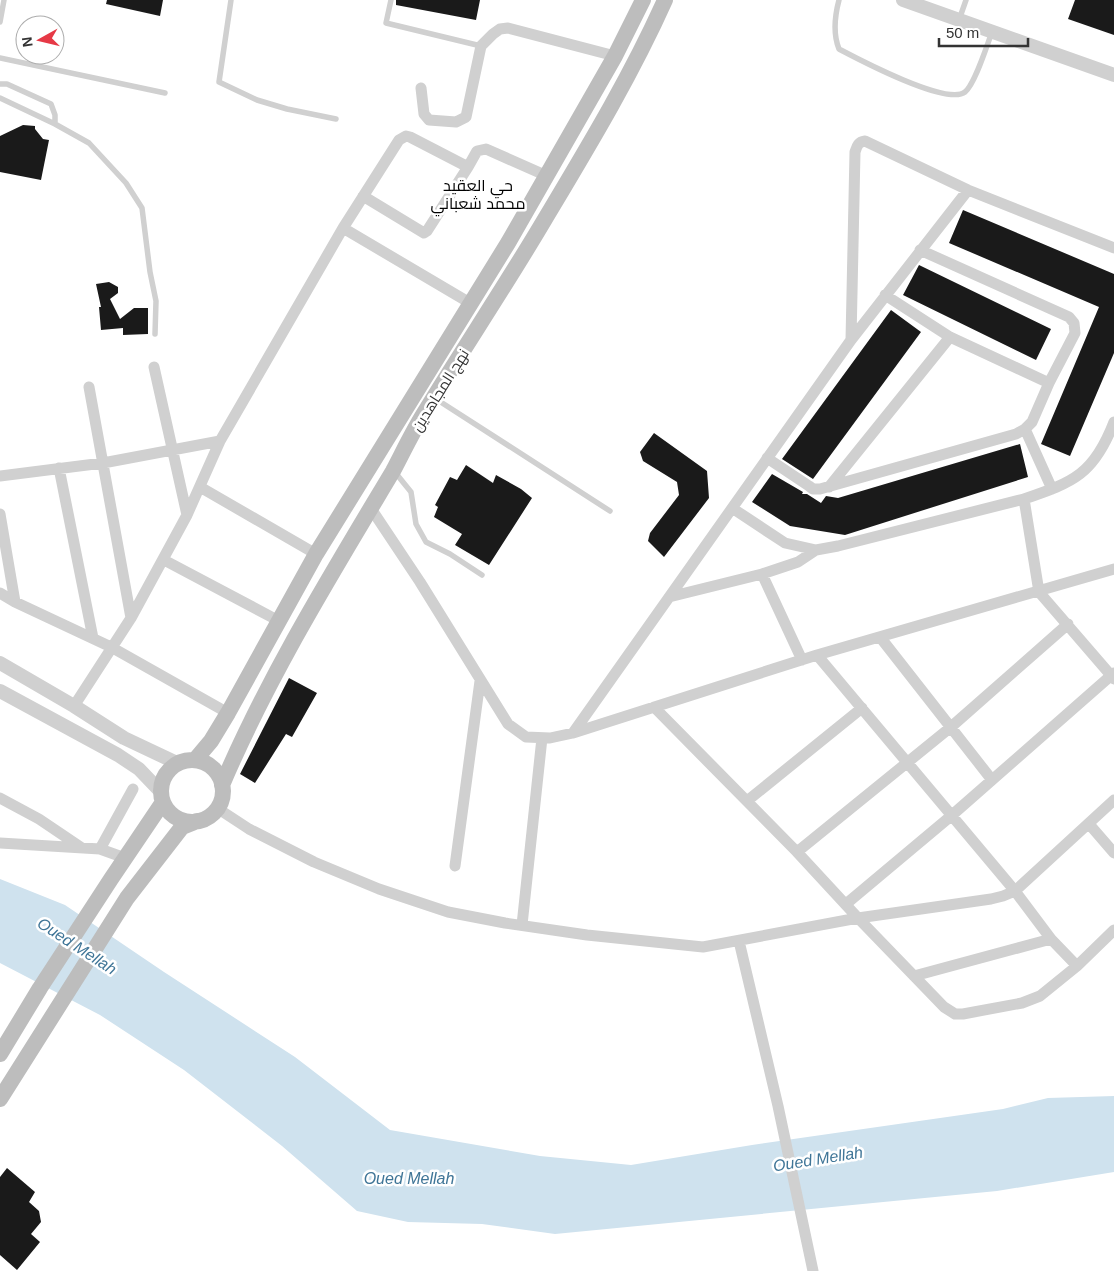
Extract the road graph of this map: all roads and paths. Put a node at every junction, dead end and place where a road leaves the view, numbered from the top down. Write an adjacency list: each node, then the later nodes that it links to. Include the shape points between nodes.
1 (4, 0): 10 (lane)
2 (231, 0): 20 (lane, via 219,82 257,100)
3 (391, 0): 12 (lane, via 386,23)
4 (643, 0): 13 (main road, نهج المجاهدين)
5 (665, 0): 37 (main road, نهج المجاهدين, via 591,142)
6 (838, 0): 11 (lane, via 836,41 839,49 938,93 954,95 964,92 973,79)
7 (903, 0): 9 (street)
8 (966, 0): 9 (lane)
9 (958, 20): 11 (street)
10 (0, 22)
11 (992, 32): 15 (street)
12 (481, 46): 13 (street, via 500,29 508,28); 17 (street, via 469,109 462,120 429,120 424,114)
13 (615, 56): 23 (main road, نهج المجاهدين)
14 (0, 58): 18 (lane)
15 (1114, 75)
16 (0, 84): 21 (lane, via 7,84 51,104)
17 (421, 88)
18 (165, 93)
19 (0, 98): 21 (lane)
20 (336, 119)
21 (55, 124): 31 (lane, via 90,142 126,183 142,208 156,300)
22 (468, 167): 23 (street, via 476,151 486,149); 25 (street, via 406,136 399,140); 25 (street, via 424,232)
23 (547, 176): 30 (main road, نهج المجاهدين)
24 (968, 190): 27 (street); 28 (street); 33 (street, via 865,141 857,145)
25 (363, 196): 26 (street)
26 (343, 228): 30 (street); 40 (street)
27 (1114, 248)
28 (920, 250): 29 (street); 35 (street, via 1069,317 1074,324 1074,333)
29 (885, 295): 32 (street); 33 (street)
30 (470, 303): 59 (main road, نهج المجاهدين)
31 (155, 334)
32 (950, 337): 35 (street); 50 (street)
33 (851, 340): 44 (street)
34 (154, 367): 41 (street)
35 (1049, 383): 39 (street, via 1032,422)
36 (89, 386): 45 (street)
37 (434, 398): 47 (main road, نهج المجاهدين); 55 (lane)
38 (1114, 422): 43 (street)
39 (1025, 430): 50 (street); 51 (street)
40 (220, 442): 41 (street); 49 (street)
41 (172, 450): 45 (street); 57 (street)
42 (1114, 450): 43 (street)
43 (1101, 451): 51 (street, via 1078,476)
44 (767, 458): 50 (street, via 813,489); 54 (street)
45 (103, 463): 46 (street); 68 (street)
46 (59, 468): 48 (street); 72 (street)
47 (393, 470): 53 (main road, نهج المجاهدين); 63 (lane, via 411,492 416,524 426,542)
48 (0, 476)
49 (200, 487): 57 (street); 59 (street)
50 (829, 487)
51 (1052, 489): 52 (street)
52 (1024, 499): 58 (street); 64 (street)
53 (370, 507): 78 (street); 91 (main road, نهج المجاهدين, via 264,693)
54 (732, 508): 58 (street, via 785,543); 66 (street)
55 (610, 511)
56 (0, 514): 67 (street)
57 (187, 515): 60 (street)
58 (816, 550): 62 (street, via 798,562)
59 (316, 554): 69 (main road, نهج المجاهدين)
60 (164, 560): 68 (street); 69 (street)
61 (1114, 569): 64 (street)
62 (762, 574): 66 (street); 75 (street)
63 (482, 575)
64 (1039, 592): 70 (street); 71 (street)
65 (0, 593): 67 (street)
66 (669, 597): 85 (street)
67 (15, 602): 72 (street)
68 (132, 618): 73 (street)
69 (279, 621): 83 (main road, نهج المجاهدين)
70 (1068, 624): 77 (street); 84 (street)
71 (880, 637): 74 (street); 84 (street)
72 (93, 638): 73 (street)
73 (111, 647): 80 (street); 83 (street)
74 (817, 655): 75 (street); 82 (street)
75 (802, 660): 81 (street)
76 (0, 663): 80 (street)
77 (1113, 676): 90 (street)
78 (480, 681): 86 (street, via 508,724 526,737); 107 (street)
79 (0, 691): 93 (street, via 118,755 139,769)
80 (74, 706): 89 (street, via 124,738)
81 (654, 707): 85 (street); 96 (street)
82 (862, 708): 88 (street); 96 (street)
83 (228, 713): 87 (main road, نهج المجاهدين)
84 (951, 727): 88 (street); 90 (street)
85 (573, 733): 86 (street)
86 (542, 738): 111 (street)
87 (195, 760): 89 (main road); 91 (main road, via 213,768)
88 (908, 762): 98 (street); 104 (street)
89 (177, 763): 93 (main road, via 165,775)
90 (992, 780): 98 (street)
91 (222, 785): 97 (main road)
92 (133, 789): 103 (street)
93 (162, 797): 99 (main road, via 177,818); 106 (main road)
94 (0, 798): 102 (street)
95 (1114, 800): 100 (street)
96 (747, 801): 104 (street)
97 (217, 808): 99 (main road, via 205,819); 111 (street, via 249,829 314,862 379,889 448,912)
98 (951, 816): 108 (street); 109 (street)
99 (197, 821): 118 (main road, via 182,827 127,898)
100 (1088, 824): 105 (street); 108 (street)
101 (0, 843): 102 (street)
102 (84, 849): 103 (street)
103 (100, 850): 106 (street)
104 (797, 852): 109 (street)
105 (1114, 853)
106 (124, 858): 117 (main road)
107 (455, 866)
108 (1014, 892): 110 (street, via 991,899); 113 (street)
109 (846, 904): 110 (street)
110 (858, 918): 114 (street); 116 (street)
111 (522, 925): 114 (street, via 704,947)
112 (1114, 930): 115 (street)
113 (1051, 939): 115 (street); 116 (street)
114 (739, 942): 119 (street)
115 (1077, 966): 116 (street, via 1040,996 1022,1003 963,1014 955,1014 944,1007)
116 (914, 976)
117 (0, 1054)
118 (0, 1099)
119 (813, 1271)

